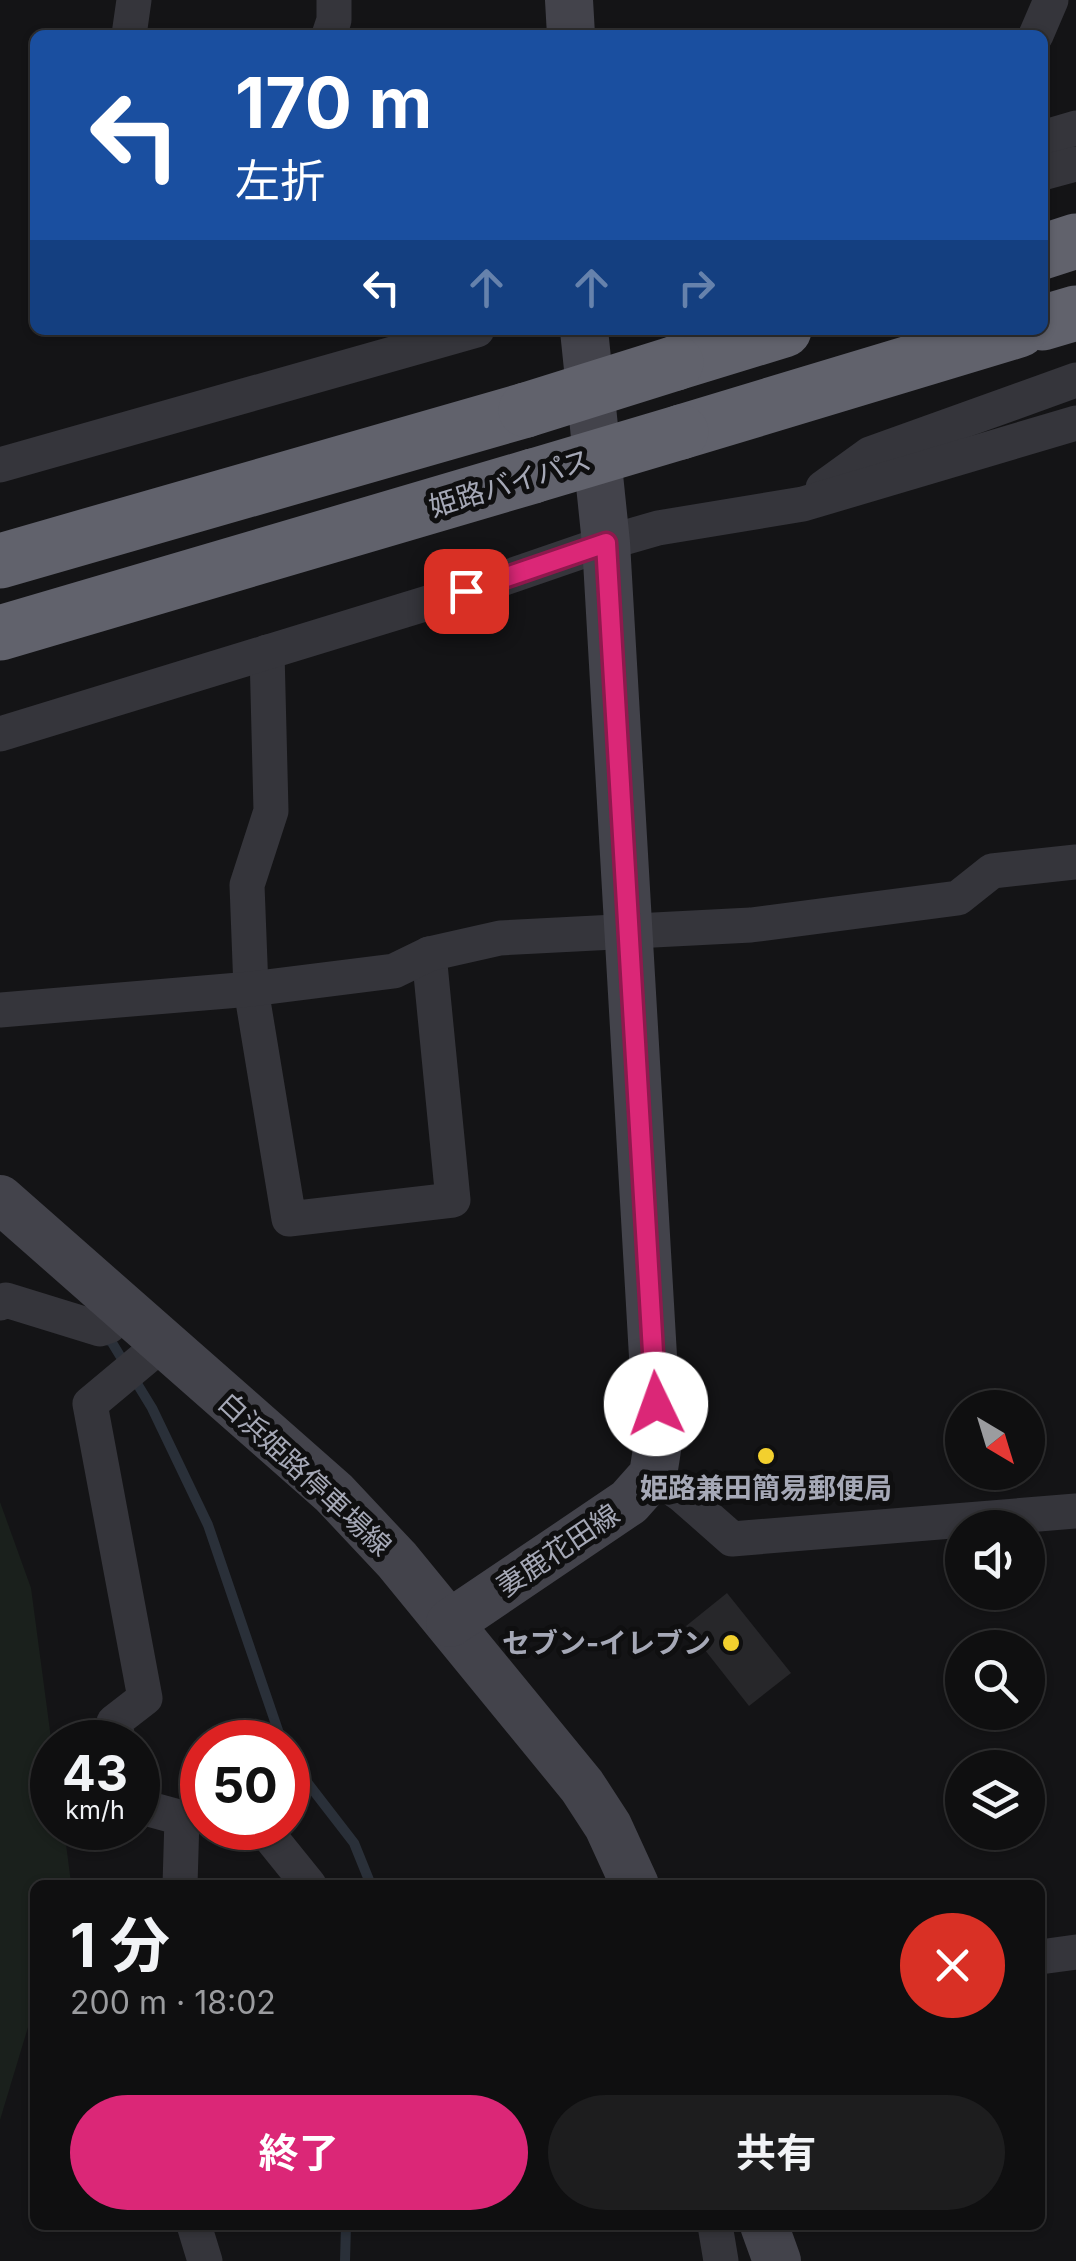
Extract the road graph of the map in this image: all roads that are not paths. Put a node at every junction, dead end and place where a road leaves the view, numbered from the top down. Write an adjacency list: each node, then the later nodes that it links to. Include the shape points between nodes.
1 (134, 0): 6 (street)
2 (363, 0): 5 (street)
3 (569, 0): 7 (main road)
4 (1051, 0): 8 (street)
5 (332, 18)
6 (131, 30)
7 (571, 30)
8 (1038, 30)
9 (1076, 128): 10 (street)
10 (1048, 136)
11 (1076, 164): 12 (street)
12 (1048, 171)
13 (1076, 242): 14 (highway)
14 (1048, 250)
15 (1076, 313): 16 (highway)
16 (1048, 321)
17 (459, 335): 23 (street)
18 (585, 335): 25 (main road)
19 (768, 335): 26 (highway, bridge)
20 (1002, 335): 27 (highway, 姫路バイパス, bridge)
21 (1076, 380): 24 (street, via 870,454)
22 (1076, 423): 24 (street)
23 (0, 466)
24 (803, 504): 25 (street)
25 (606, 543): 28 (street); 31 (main road)
26 (0, 560)
27 (0, 633)
28 (267, 652): 29 (street); 33 (street, via 271,811 247,885)
29 (0, 734)
30 (1076, 862): 31 (street, via 992,871 958,898)
31 (631, 932): 32 (street, via 500,938); 39 (main road, via 658,1443)
32 (429, 954): 33 (street, via 394,970); 33 (street, via 453,1200 289,1219)
33 (251, 989): 34 (street)
34 (0, 1010)
35 (0, 1199): 37 (main road, 白浜姫路停車場線)
36 (3, 1301): 37 (street, via 100,1329)
37 (125, 1311): 38 (main road, 白浜姫路停車場線)
38 (140, 1361): 42 (main road, 白浜姫路停車場線, via 334,1493); 43 (street, via 90,1404 146,1698)
39 (653, 1475): 40 (street, via 732,1539); 42 (main road, 妻鹿花田線, via 629,1502)
40 (1075, 1511): 41 (street)
41 (1076, 1522)
42 (450, 1622): 48 (main road, 白浜姫路停車場線, via 582,1786)
43 (117, 1720)
44 (186, 1850): 46 (street)
45 (281, 1850): 47 (street)
46 (181, 1880)
47 (306, 1880)
48 (633, 1880)
49 (1076, 1952): 50 (street)
50 (1045, 1957)
51 (196, 2230): 54 (street)
52 (716, 2230): 55 (street)
53 (766, 2230): 56 (main road)
54 (205, 2261)
55 (721, 2261)
56 (777, 2261)

